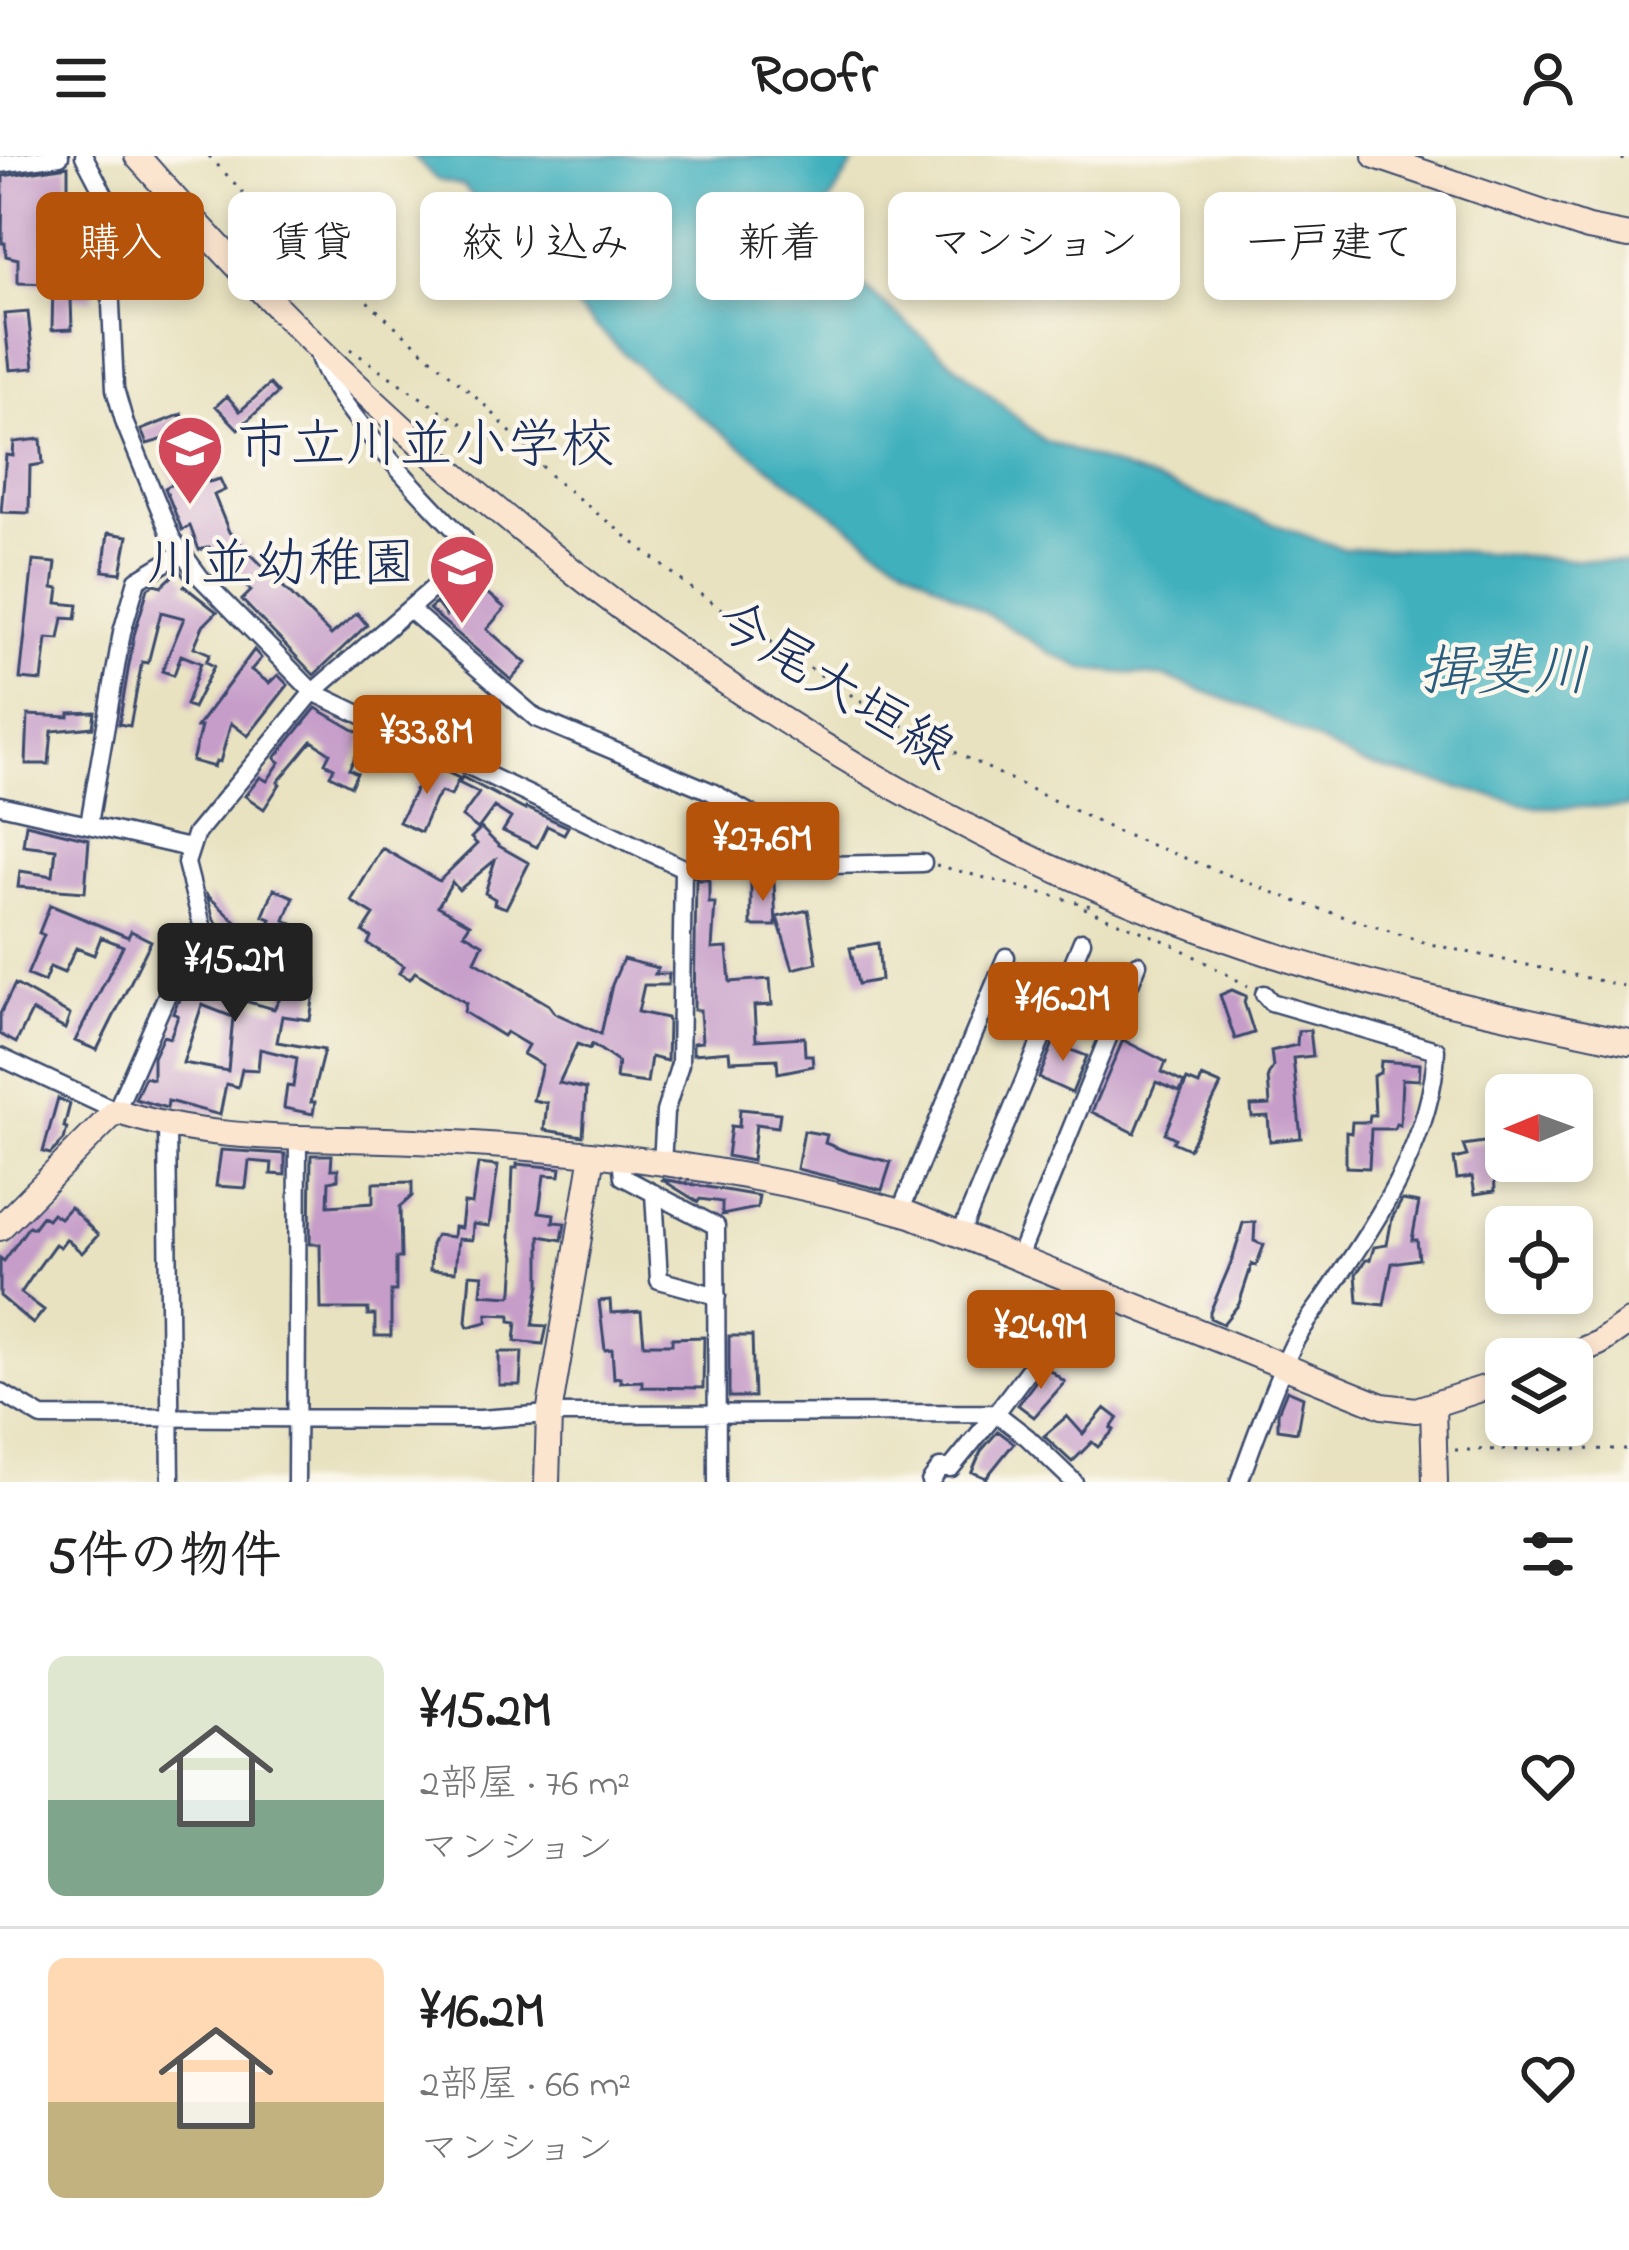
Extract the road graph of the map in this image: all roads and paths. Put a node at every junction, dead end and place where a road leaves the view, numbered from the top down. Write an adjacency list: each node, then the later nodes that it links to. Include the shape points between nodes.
1 (60, 156): 9 (street)
2 (69, 156): 10 (street)
3 (84, 156): 11 (street)
4 (137, 156): 14 (street, 今尾大垣線)
5 (209, 156): 16 (path, via 300,254 368,302)
6 (1375, 156): 12 (street)
7 (1610, 156): 8 (path)
8 (1629, 161)
9 (0, 164)
10 (101, 192)
11 (103, 192)
12 (1629, 236)
13 (111, 300): 17 (street, via 115,389)
14 (317, 345): 18 (street, via 336,392 464,539 461,564); 33 (street, 今尾大垣線, via 626,611 758,706 897,788 1033,857 1241,944 1419,997)
15 (346, 346): 16 (path, via 456,418)
16 (526, 449): 31 (path, via 691,588 846,692 1028,790 1298,902 1430,944)
17 (180, 554): 19 (street); 21 (street, via 137,580)
18 (409, 609): 19 (street); 24 (street, via 536,718 712,792 804,844)
19 (313, 692): 22 (street); 25 (street)
20 (0, 806): 21 (street)
21 (89, 824): 22 (street)
22 (189, 848): 35 (street, via 189,883 205,937 166,997)
23 (923, 863): 24 (street); 26 (path)
24 (818, 864): 25 (street)
25 (683, 868): 40 (street, via 680,1064 665,1112)
26 (1077, 904): 27 (path); 32 (path)
27 (1108, 909)
28 (1082, 940): 44 (street)
29 (1006, 957): 42 (street)
30 (1138, 964): 45 (street)
31 (1629, 988)
32 (1264, 994): 50 (street, via 1331,1023 1436,1050 1397,1184)
33 (1629, 1042)
34 (0, 1058): 35 (street)
35 (116, 1111): 36 (street); 43 (street)
36 (167, 1125): 37 (street); 57 (street)
37 (298, 1138): 38 (street); 58 (street)
38 (593, 1155): 39 (street); 56 (street)
39 (621, 1159): 40 (street); 41 (street, via 623,1177)
40 (662, 1164): 42 (street)
41 (654, 1193): 47 (street, via 716,1226); 47 (street, via 659,1280)
42 (900, 1212): 44 (street)
43 (0, 1228)
44 (962, 1233): 45 (street)
45 (1019, 1257): 46 (street)
46 (1091, 1287): 50 (street); 55 (street)
47 (717, 1296): 54 (street)
48 (1629, 1322): 49 (street)
49 (1593, 1345)
50 (1286, 1366): 53 (street, via 1382,1406); 67 (street)
51 (1485, 1389): 53 (street)
52 (0, 1392): 57 (street, via 42,1417)
53 (1433, 1406): 59 (street)
54 (717, 1413): 55 (street); 56 (street); 64 (street)
55 (996, 1413): 65 (street); 66 (street)
56 (549, 1414): 58 (street); 63 (street)
57 (170, 1418): 58 (street); 61 (street)
58 (296, 1420): 62 (street)
59 (1435, 1448): 60 (path); 68 (street)
60 (1629, 1449)
61 (170, 1482)
62 (296, 1482)
63 (547, 1482)
64 (717, 1482)
65 (930, 1482)
66 (1074, 1482)
67 (1239, 1482)
68 (1436, 1482)

